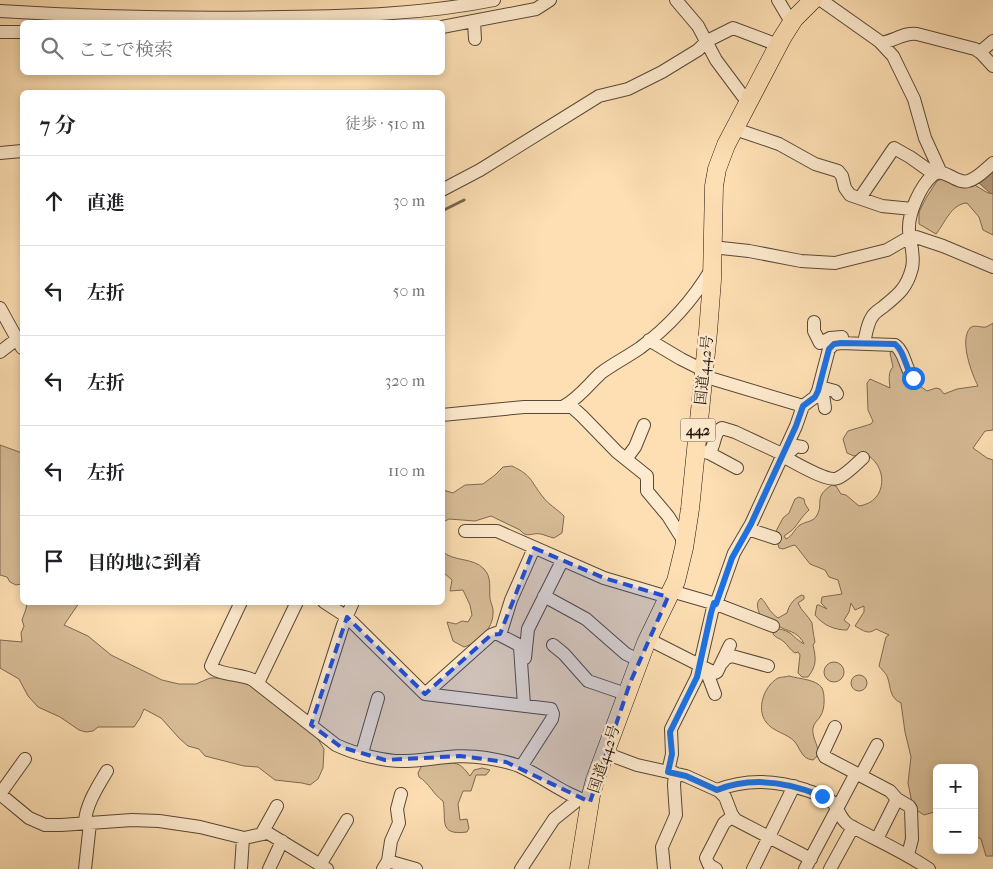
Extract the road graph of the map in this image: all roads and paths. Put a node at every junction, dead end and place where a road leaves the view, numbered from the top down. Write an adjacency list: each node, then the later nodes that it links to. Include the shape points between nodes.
1 (494, 0): 7 (street, via 393,13 335,16 133,17)
2 (550, 0): 8 (street, via 536,9)
3 (676, 0): 14 (street)
4 (778, 0): 9 (street)
5 (813, 0): 9 (highway, 国道442号 / 442)
6 (821, 0): 16 (street)
7 (0, 12)
8 (474, 22): 10 (street); 13 (street)
9 (791, 22): 17 (highway, 国道442号 / 442)
10 (445, 27)
11 (0, 32): 12 (street)
12 (20, 32)
13 (475, 40)
14 (707, 41): 17 (street, via 733,28); 20 (street, via 716,60); 26 (street, via 676,64 628,89 599,96)
15 (993, 41): 18 (street)
16 (882, 43): 18 (street, via 912,33); 25 (street, via 895,59 912,96)
17 (778, 46): 20 (highway, 国道442号 / 442)
18 (980, 52): 19 (street)
19 (993, 66)
20 (748, 103): 21 (highway, 国道442号 / 442)
21 (734, 129): 27 (street, via 778,144 815,164 838,171 847,192); 30 (highway, 国道442号 / 442, via 717,169)
22 (20, 151): 23 (street)
23 (0, 152)
24 (993, 163): 25 (street, via 967,182)
25 (937, 173): 27 (street, via 894,148); 28 (street)
26 (445, 188)
27 (860, 198): 28 (street, via 892,208)
28 (912, 209): 29 (street)
29 (910, 237): 30 (street, via 887,250 834,263); 31 (street, via 943,246); 38 (street, via 913,262 906,285 872,316)
30 (712, 248): 32 (highway, 国道442号 / 442)
31 (993, 267)
32 (712, 268): 35 (street, via 680,313); 40 (highway, 国道442号 / 442)
33 (0, 308): 36 (street)
34 (814, 322): 37 (street, via 820,343 844,337)
35 (649, 340): 40 (street); 44 (street, via 601,374)
36 (20, 343): 39 (street)
37 (850, 343): 38 (street); 42 (street, via 836,344 829,349)
38 (864, 343): 41 (street, via 898,346)
39 (0, 352)
40 (703, 373): 45 (street); 50 (highway, 国道442号 / 442)
41 (913, 378)
42 (821, 388): 43 (street); 45 (street); 46 (street)
43 (836, 394)
44 (564, 406): 47 (street); 53 (street, via 572,407)
45 (803, 406): 51 (street)
46 (825, 408)
47 (445, 415)
48 (644, 425): 53 (street)
49 (802, 447): 51 (street, via 796,446)
50 (703, 452): 51 (street, via 712,449 716,432 722,428); 54 (street); 58 (highway, 国道442号 / 442)
51 (782, 457): 52 (street, via 833,479); 55 (street)
52 (863, 458)
53 (626, 460): 58 (street, via 647,476 647,491)
54 (737, 468)
55 (748, 529): 57 (street); 63 (street, via 732,558)
56 (465, 531): 59 (street, via 496,531)
57 (775, 538)
58 (685, 543): 61 (highway, 国道442号 / 442)
59 (534, 548): 60 (street); 70 (street)
60 (562, 561): 61 (street, via 604,578); 62 (street)
61 (670, 594): 63 (street); 71 (highway, 国道442号 / 442)
62 (544, 596): 74 (street, via 586,618 626,654); 75 (street, via 528,629)
63 (715, 604): 69 (street); 78 (street)
64 (240, 605): 79 (street, via 211,666 216,671 244,676)
65 (296, 605): 79 (street)
66 (330, 605): 68 (street)
67 (352, 605): 68 (street)
68 (347, 617): 80 (street); 85 (street)
69 (773, 626)
70 (500, 635): 75 (street, via 519,645); 80 (street, via 491,635)
71 (648, 639): 74 (highway, 国道442号 / 442); 78 (street)
72 (553, 645): 81 (street, via 588,681)
73 (730, 645): 76 (street)
74 (639, 660): 81 (highway, 国道442号 / 442)
75 (522, 663): 84 (street)
76 (722, 663): 77 (street, via 732,656); 78 (street, via 715,673)
77 (768, 666)
78 (702, 668): 82 (street); 93 (street, via 671,729)
79 (258, 683): 85 (street)
80 (425, 694): 84 (street)
81 (626, 694): 88 (highway, 国道442号 / 442)
82 (715, 694)
83 (378, 698): 89 (street)
84 (524, 705): 91 (street, via 549,708 553,716)
85 (311, 725): 89 (street, via 336,745)
86 (835, 726): 94 (street, via 823,753)
87 (877, 745): 94 (street)
88 (605, 752): 93 (street, via 637,765); 100 (highway, 国道442号 / 442, via 593,788)
89 (362, 753): 91 (street, via 398,761 476,757)
90 (25, 759): 97 (street)
91 (521, 767): 100 (street)
92 (107, 771): 105 (street, via 85,816)
93 (672, 773): 96 (street); 122 (street, via 676,815 662,847)
94 (858, 774): 99 (street, via 890,791); 102 (street)
95 (794, 786): 96 (street, via 748,782 734,783); 102 (street, via 827,799); 108 (street)
96 (717, 790): 103 (street)
97 (0, 794): 105 (street, via 36,822 52,825)
98 (401, 794): 114 (street, via 397,809 399,823)
99 (897, 799): 110 (street); 112 (street, via 912,811 912,839)
100 (584, 801): 120 (street, via 557,815); 121 (highway, 国道442号 / 442)
101 (277, 806): 107 (street)
102 (836, 810): 106 (street, via 842,820); 113 (street)
103 (733, 816): 108 (street); 123 (street, via 724,823 706,858)
104 (347, 820): 115 (street)
105 (88, 823): 109 (street, via 159,821); 116 (street)
106 (853, 827): 110 (street); 125 (street)
107 (262, 833): 109 (street); 111 (street, via 272,834)
108 (769, 837): 113 (street); 124 (street)
109 (243, 838): 117 (street)
110 (878, 839): 112 (street)
111 (282, 841): 115 (street); 118 (street)
112 (908, 855): 126 (street)
113 (808, 864)
114 (385, 865): 119 (street)
115 (324, 867)
116 (85, 869)
117 (241, 869)
118 (269, 869)
119 (416, 869)
120 (522, 869)
121 (579, 869)
122 (664, 869)
123 (716, 869)
124 (753, 869)
125 (830, 869)
126 (929, 869)

